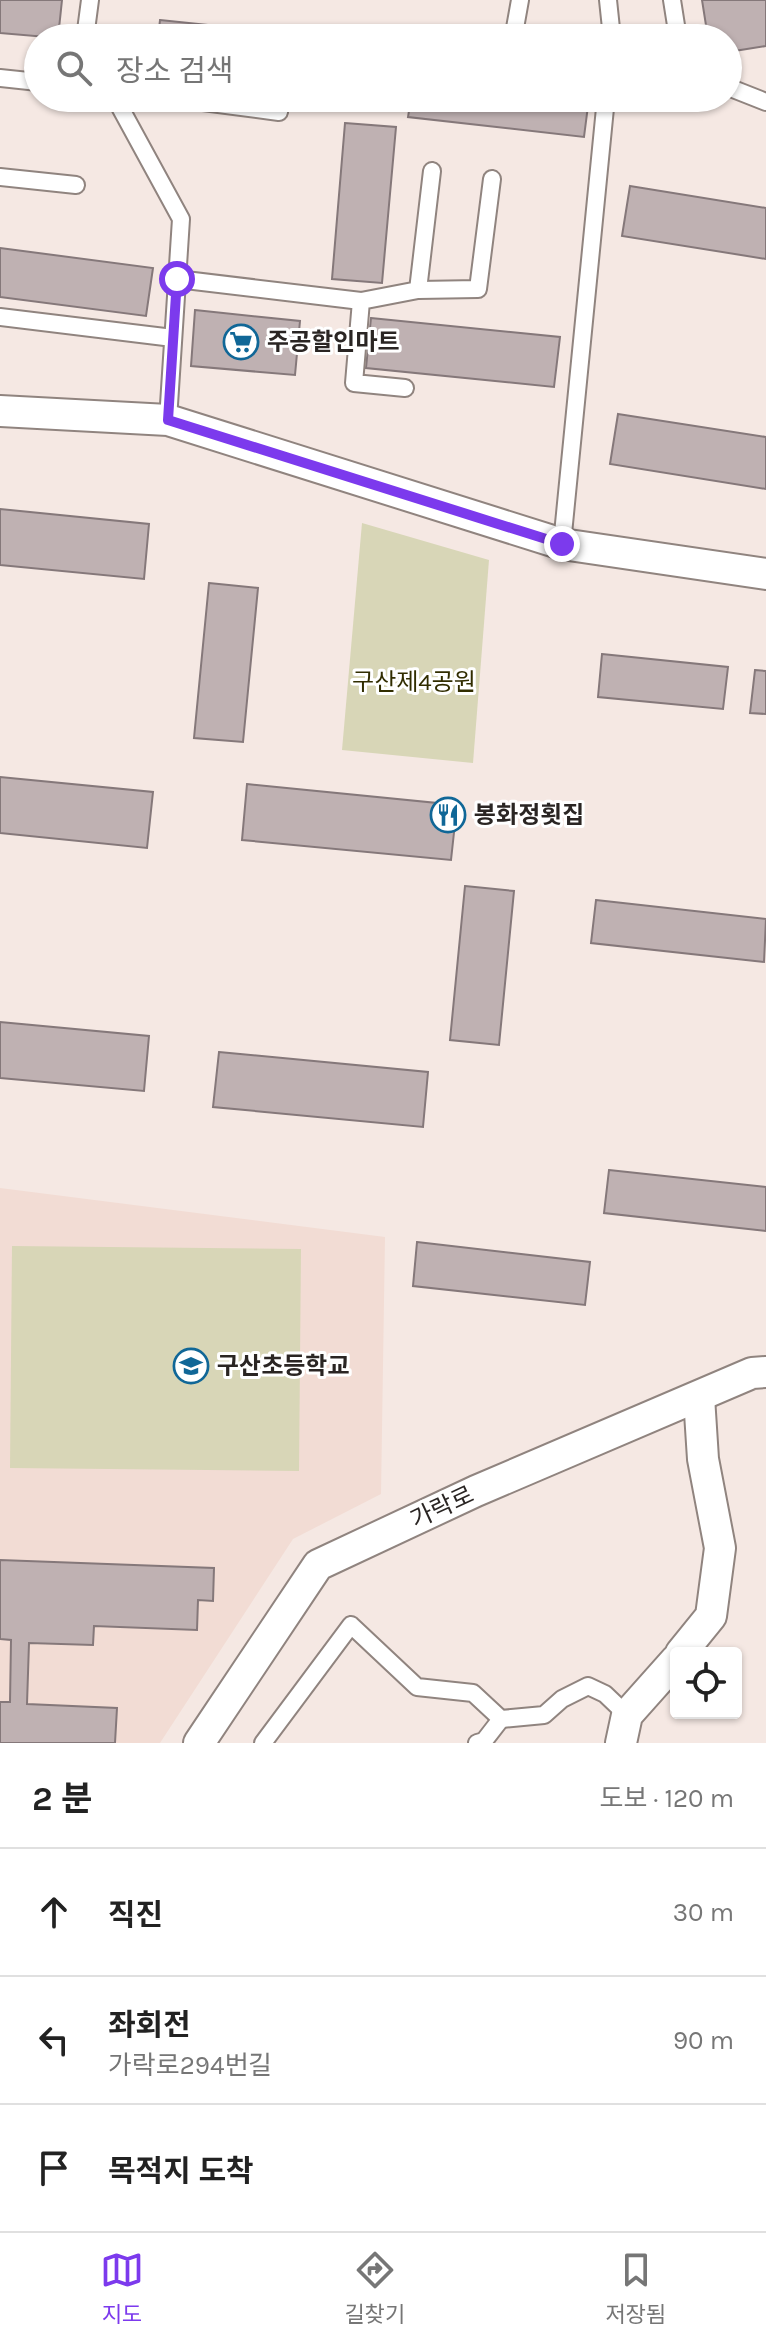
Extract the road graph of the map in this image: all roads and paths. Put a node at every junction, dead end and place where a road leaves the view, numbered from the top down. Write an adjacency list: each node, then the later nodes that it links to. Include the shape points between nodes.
1 (90, 0): 5 (lane)
2 (520, 0): 6 (lane)
3 (608, 0): 7 (lane)
4 (672, 0): 8 (lane)
5 (87, 24)
6 (516, 24)
7 (611, 24)
8 (676, 24)
9 (0, 78): 10 (lane)
10 (24, 81)
11 (742, 93): 12 (lane)
12 (766, 102)
13 (123, 112): 19 (lane, via 181,219)
14 (605, 112): 27 (lane)
15 (432, 171): 20 (lane)
16 (0, 177): 18 (lane)
17 (492, 179): 20 (lane, via 478,289)
18 (76, 185)
19 (177, 279): 21 (lane); 23 (lane)
20 (418, 290): 21 (lane)
21 (361, 301): 24 (lane, via 354,383)
22 (0, 317): 23 (lane)
23 (173, 338): 26 (lane)
24 (405, 388)
25 (0, 411): 26 (street)
26 (168, 420): 27 (street)
27 (562, 544): 28 (street)
28 (766, 574)
29 (766, 1372): 30 (street, 가락로)
30 (699, 1397): 31 (street, via 703,1459 720,1548 711,1616); 35 (street, 가락로, via 318,1565)
31 (686, 1647)
32 (670, 1668): 34 (street)
33 (501, 1719): 34 (lane, via 544,1715 588,1686 605,1694); 36 (lane, via 473,1693 417,1687 351,1625); 37 (lane)
34 (624, 1729)
35 (199, 1743)
36 (263, 1743)
37 (477, 1743)

